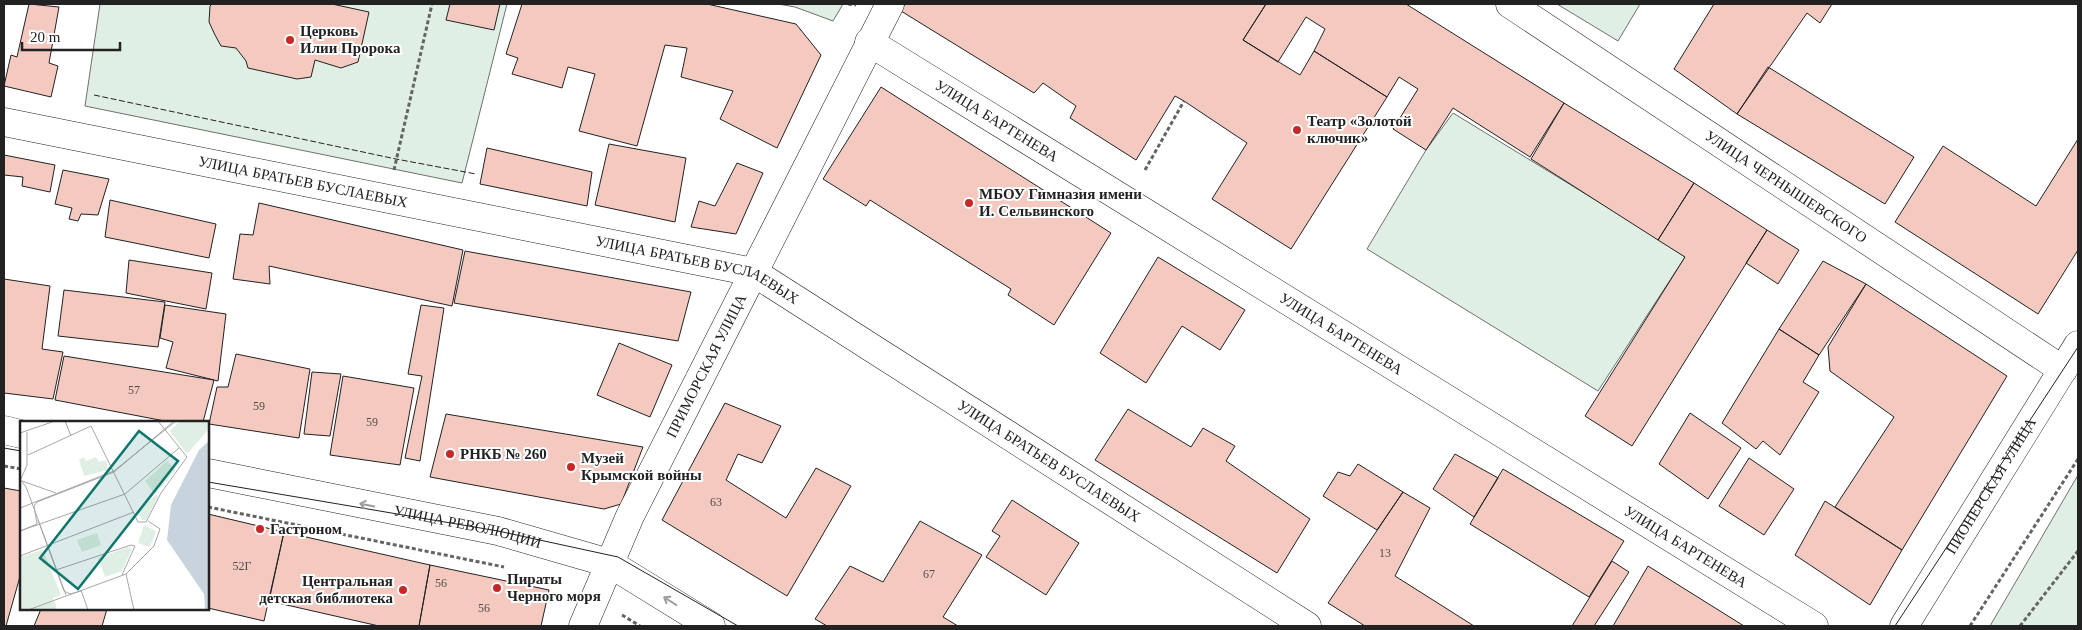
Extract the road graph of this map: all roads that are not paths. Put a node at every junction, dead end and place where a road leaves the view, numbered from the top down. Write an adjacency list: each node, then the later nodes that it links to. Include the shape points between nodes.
1 (890, 4): 3 (street, ПРИМОРСКАЯ УЛИЦА)
2 (1510, 4): 7 (street, УЛИЦА ЧЕРНЫШЕВСКОГО)
3 (870, 42): 5 (street, ПРИМОРСКАЯ УЛИЦА); 15 (street, УЛИЦА БАРТЕНЕВА)
4 (4, 122): 5 (street, УЛИЦА БРАТЬЕВ БУСЛАЕВЫХ)
5 (753, 272): 11 (street, ПРИМОРСКАЯ УЛИЦА); 14 (street, УЛИЦА БРАТЬЕВ БУСЛАЕВЫХ)
6 (2078, 345): 7 (street, ПИОНЕРСКАЯ УЛИЦА)
7 (2063, 370): 16 (street, ПИОНЕРСКАЯ УЛИЦА)
8 (4, 430): 9 (street)
9 (20, 434)
10 (209, 472): 11 (street, УЛИЦА РЕВОЛЮЦИИ, one-way to 10, via 498,531)
11 (609, 563): 12 (street, ПРИМОРСКАЯ УЛИЦА); 13 (street, УЛИЦА РЕВОЛЮЦИИ, one-way to 11)
12 (583, 626)
13 (711, 626)
14 (1307, 626)
15 (1814, 626)
16 (1904, 626)

